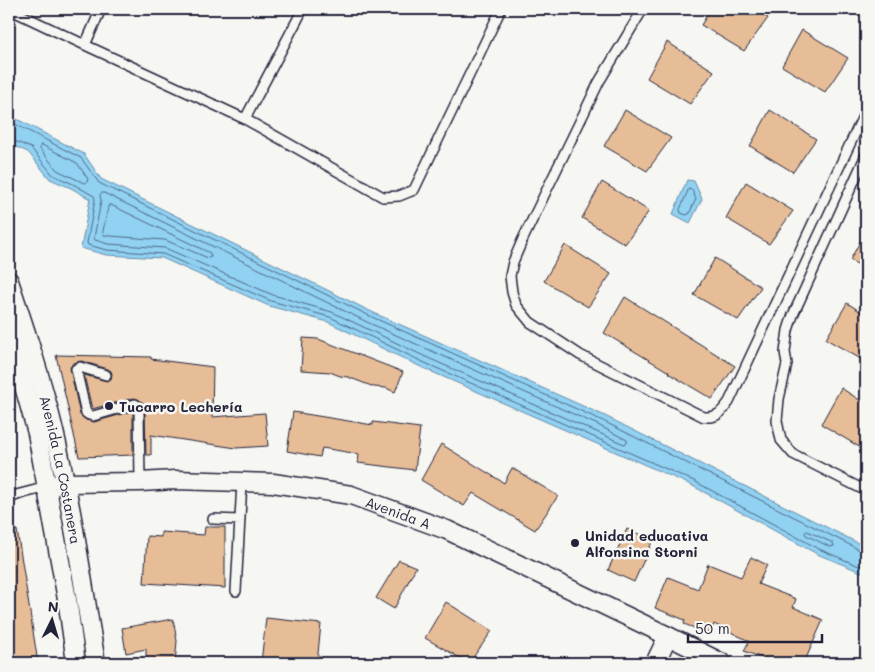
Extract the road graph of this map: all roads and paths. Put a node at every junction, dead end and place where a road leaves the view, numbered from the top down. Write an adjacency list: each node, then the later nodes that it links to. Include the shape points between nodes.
1 (9, 9): 6 (lane)
2 (101, 9): 6 (lane)
3 (303, 9): 8 (lane)
4 (501, 9): 8 (lane, via 414,190 399,196 383,197)
5 (643, 9): 7 (lane, via 599,82 522,241 510,276 512,292 516,305 530,322 580,355 704,417 712,418 729,402)
6 (84, 45): 8 (lane)
7 (866, 110)
8 (245, 119)
9 (866, 155): 17 (lane, via 793,315 788,330 787,364 777,420 781,440 793,454)
10 (9, 280): 15 (street, Avenida La Costanera, via 52,425)
11 (9, 333): 16 (street, Avenida La Costanera, via 38,433)
12 (106, 375): 13 (lane, via 80,367 76,369 88,415 138,406)
13 (140, 482): 14 (street, Avenida A); 15 (street, Avenida A)
14 (242, 482): 20 (lane); 22 (street, Avenida A, via 273,483 351,495 447,530)
15 (65, 483): 16 (street, Avenida A); 24 (street, Avenida La Costanera)
16 (47, 487): 18 (lane); 23 (street, Avenida La Costanera)
17 (866, 491)
18 (9, 498)
19 (213, 519): 20 (lane)
20 (240, 520): 21 (lane)
21 (236, 590)
22 (668, 636): 25 (street); 26 (street, Avenida A)
23 (76, 663)
24 (96, 663)
25 (655, 663)
26 (722, 663)

